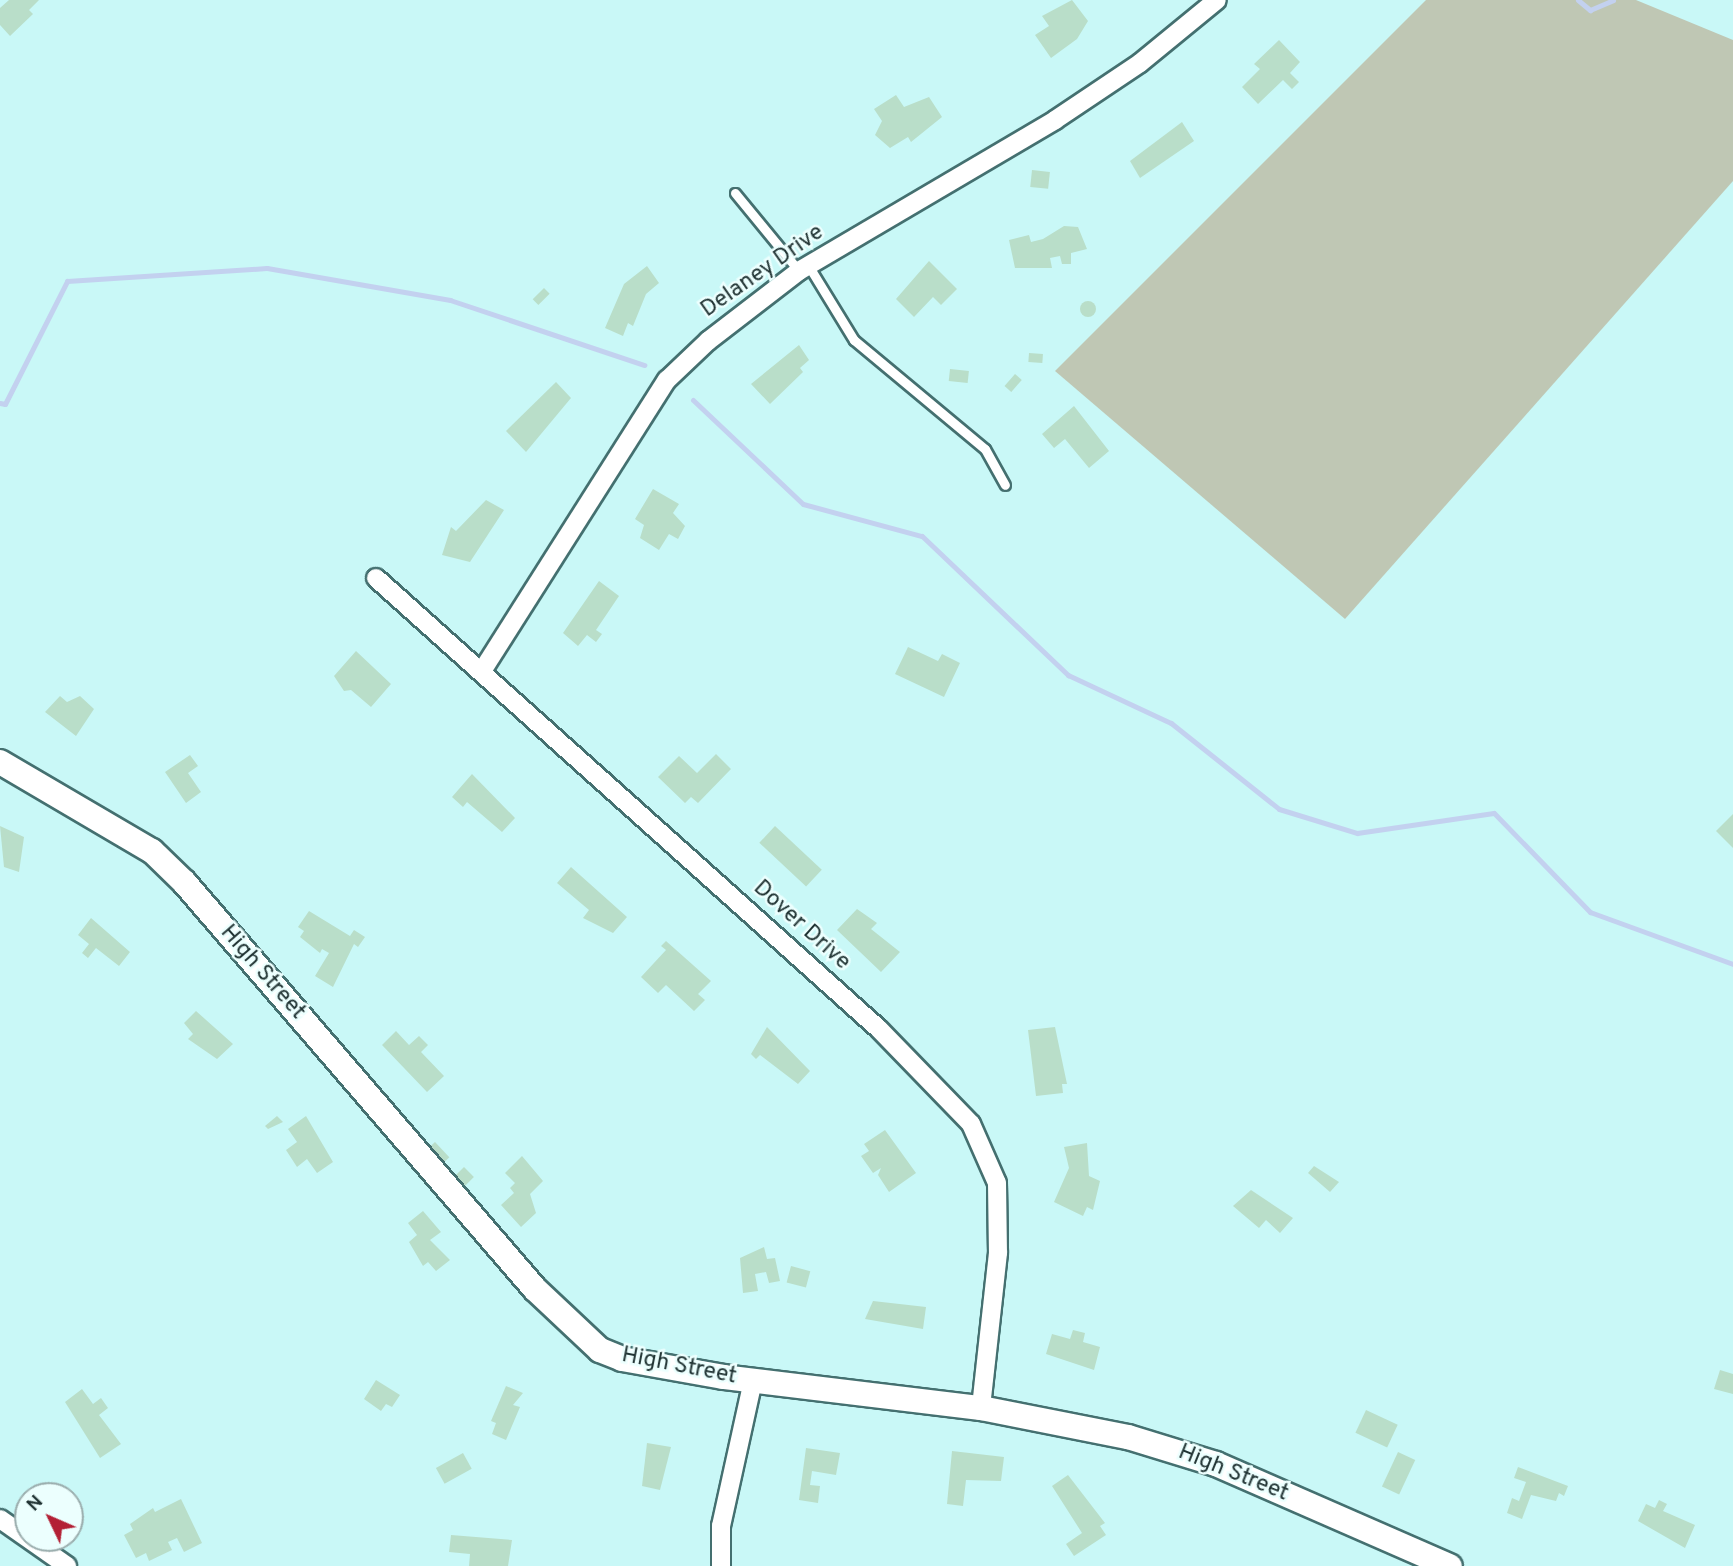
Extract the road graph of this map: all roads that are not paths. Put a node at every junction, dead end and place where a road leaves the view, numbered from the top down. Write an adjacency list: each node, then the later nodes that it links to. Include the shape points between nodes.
1 (1217, 0): 3 (street, Delaney Drive, via 1140,63 1055,120)
2 (735, 193): 3 (lane)
3 (803, 268): 4 (lane, via 854,340 985,449); 6 (street, Delaney Drive, via 667,380)
4 (1004, 485)
5 (376, 578): 6 (street, Dover Drive)
6 (482, 671): 9 (street, Dover Drive, via 879,1029 971,1124 997,1183 998,1253)
7 (0, 762): 8 (street, High Street, via 152,851 184,882 582,1338 622,1359)
8 (753, 1381): 9 (street, High Street); 12 (street, via 722,1527)
9 (981, 1408): 13 (street, High Street, via 1128,1437 1216,1464)
10 (0, 1519): 11 (street)
11 (67, 1566)
12 (721, 1566)
13 (1450, 1566)

